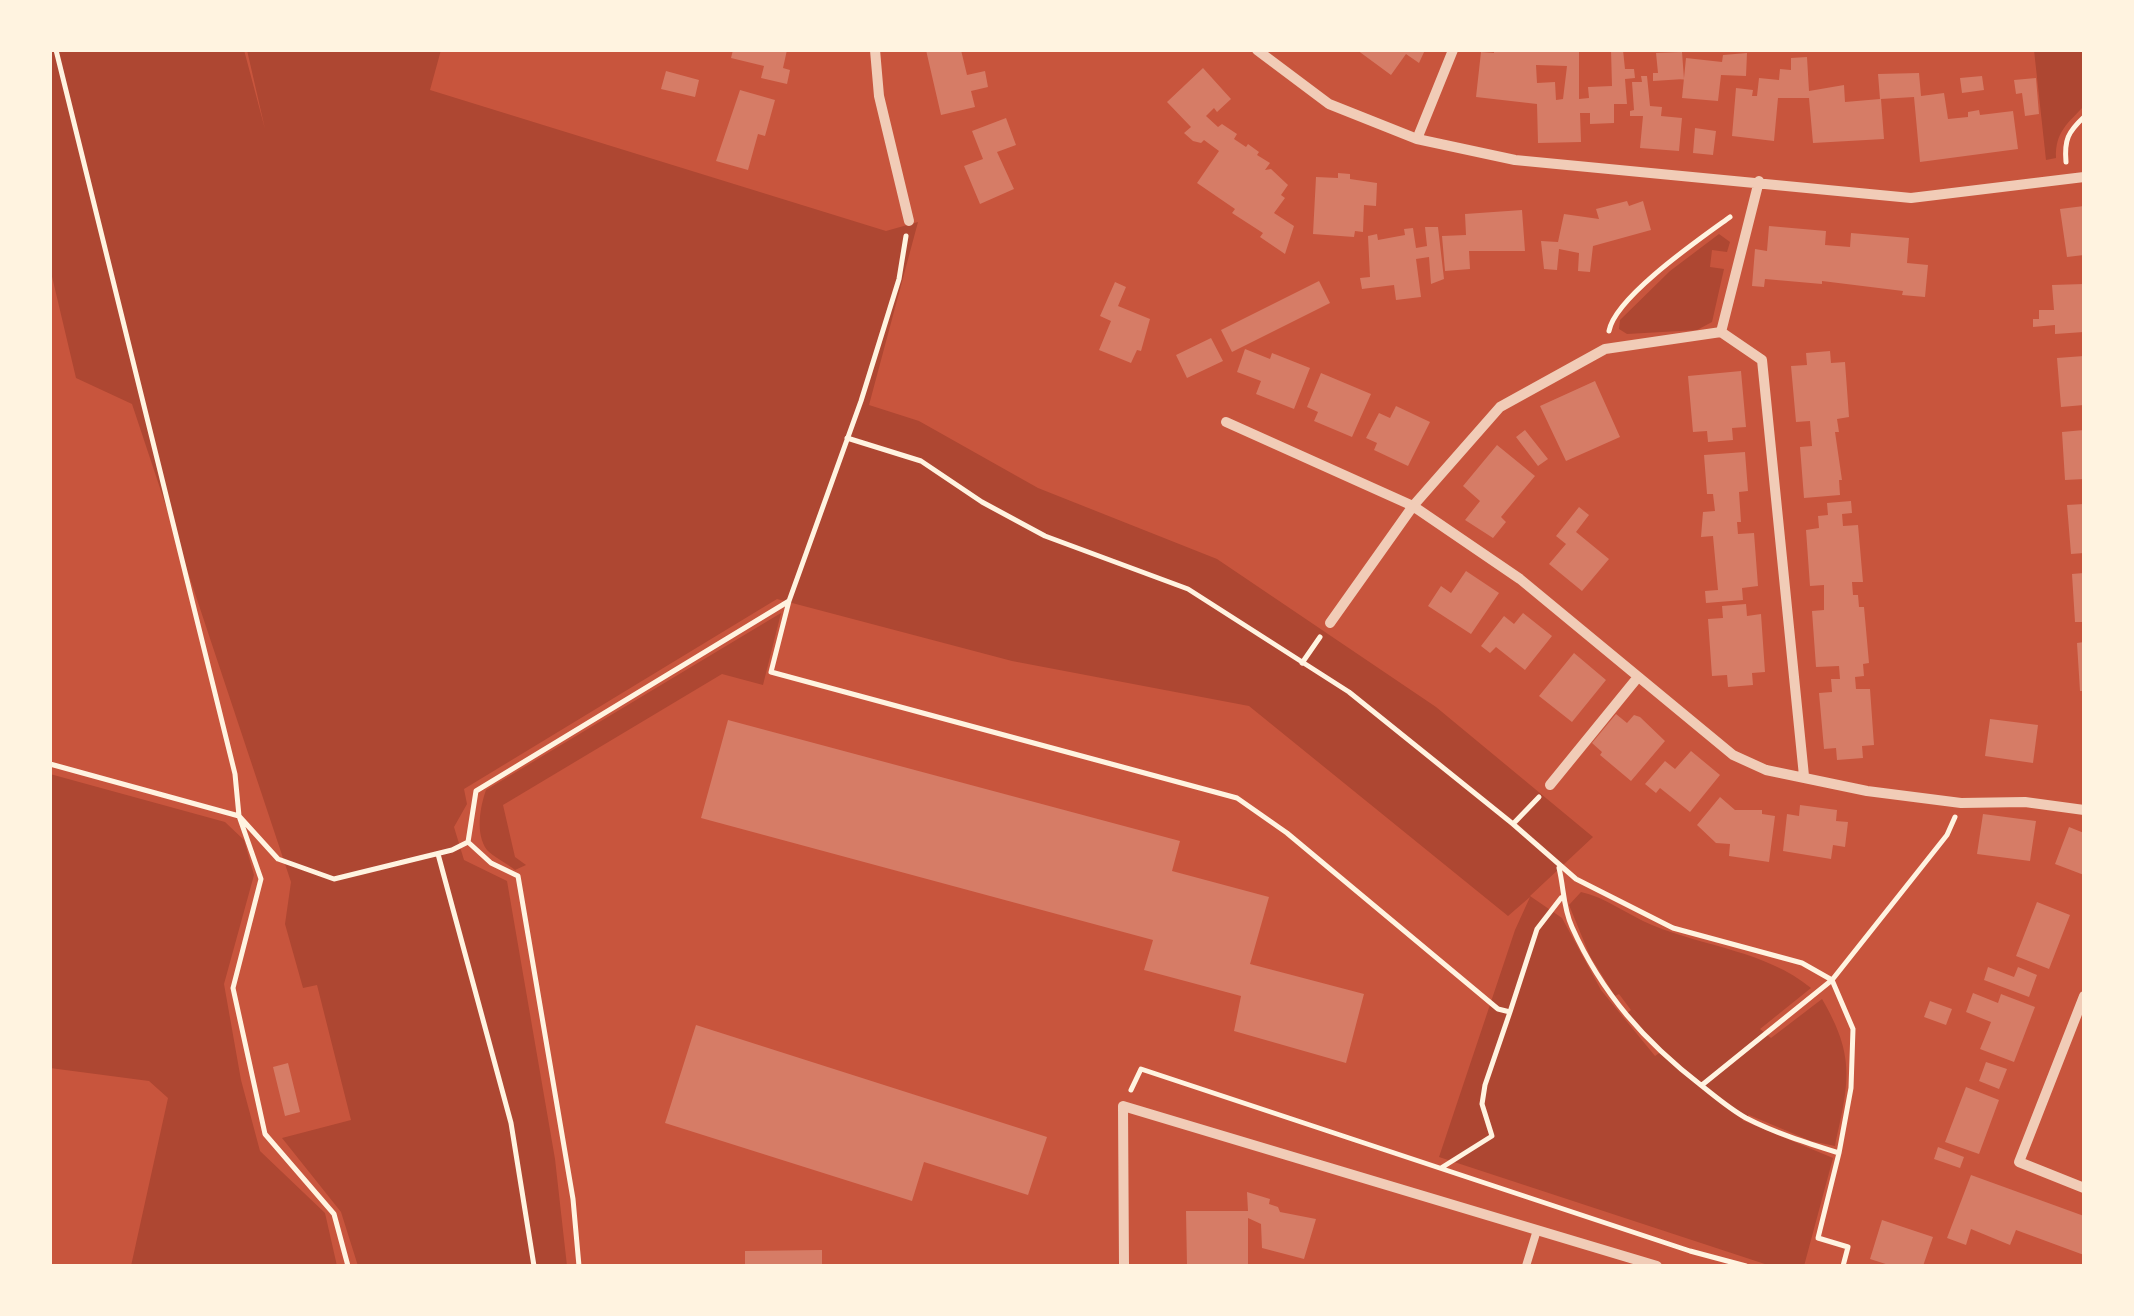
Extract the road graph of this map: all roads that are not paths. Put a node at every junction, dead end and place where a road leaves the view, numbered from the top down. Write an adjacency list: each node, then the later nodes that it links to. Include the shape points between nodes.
1 (875, 50): 7 (street, via 879,96)
2 (1257, 50): 4 (street, via 1329,104)
3 (1452, 50): 4 (street)
4 (1417, 139): 6 (street, via 1514,160)
5 (2084, 178): 6 (street, via 1911,198)
6 (1759, 181): 8 (street)
7 (909, 220)
8 (1722, 332): 10 (street, via 1606,348 1500,407); 13 (street, via 1762,360)
9 (1226, 422): 10 (street)
10 (1413, 506): 11 (street); 12 (street, via 1520,579)
11 (1330, 623)
12 (1638, 677): 13 (street, via 1733,755 1766,770); 14 (street)
13 (1804, 776): 15 (street, via 1960,803)
14 (1550, 784)
15 (2084, 810)
16 (2084, 996): 17 (street)
17 (2079, 1024): 18 (street, via 2019,1162)
18 (2084, 1188)
19 (1537, 1230): 20 (street, via 1123,1106); 21 (lane); 22 (street)
20 (1124, 1266)
21 (1526, 1266)
22 (1657, 1266)

